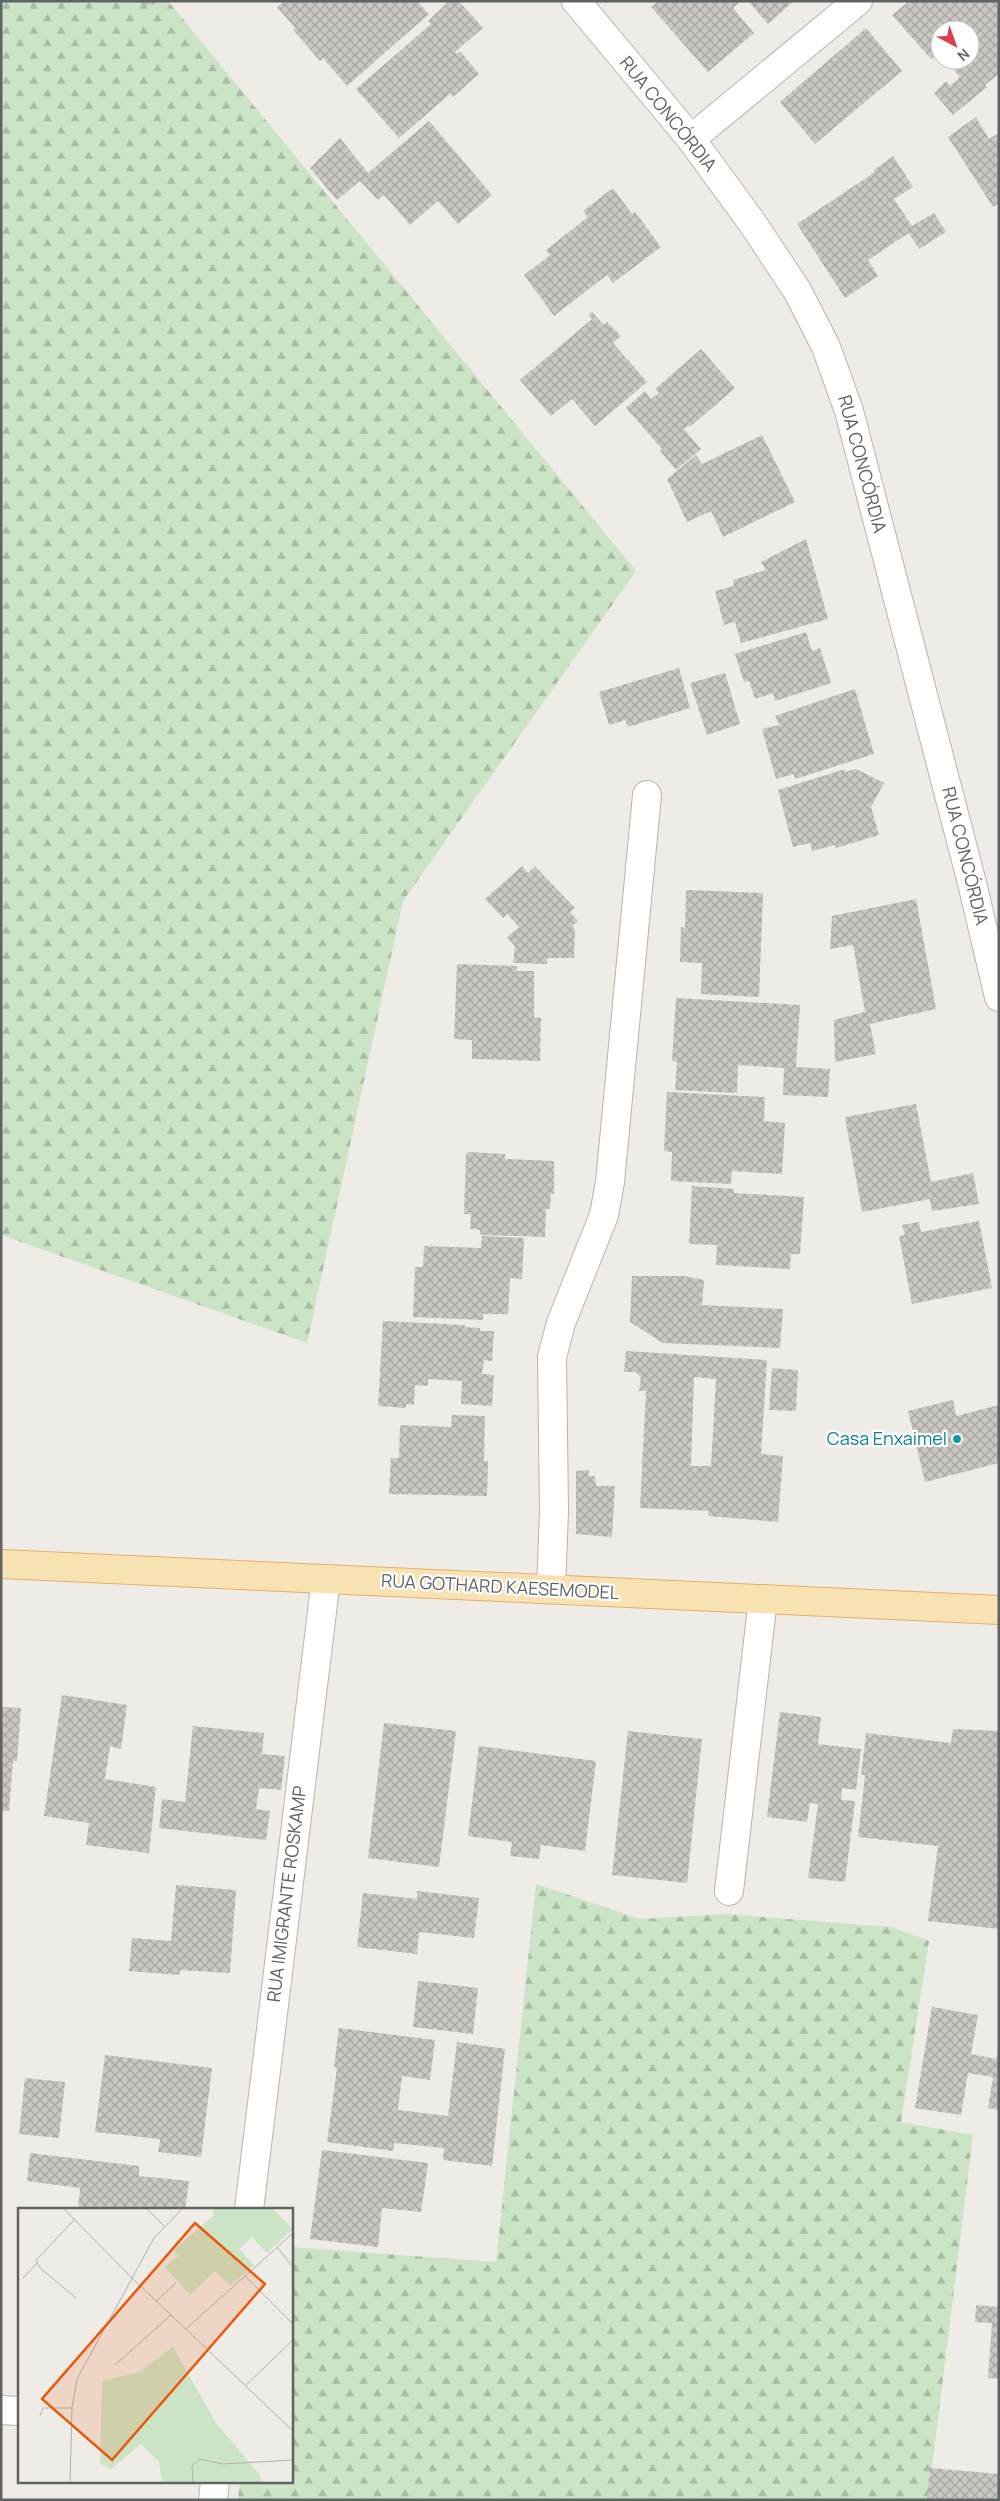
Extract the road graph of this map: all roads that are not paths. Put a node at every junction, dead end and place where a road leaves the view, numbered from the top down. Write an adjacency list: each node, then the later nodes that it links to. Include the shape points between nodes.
1 (576, 1): 3 (street, RUA CONCÓRDIA)
2 (858, 1): 3 (street)
3 (691, 139): 5 (street, RUA CONCÓRDIA, via 798,292 830,356 849,411)
4 (648, 795): 8 (street, via 610,1182 604,1215 561,1323 552,1356 554,1511)
5 (999, 997)
6 (1, 1564): 7 (main road, RUA GOTHARD KAESEMODEL)
7 (326, 1579): 8 (main road, RUA GOTHARD KAESEMODEL); 12 (street, RUA IMIGRANTE ROSKAMP)
8 (550, 1589): 9 (main road, RUA GOTHARD KAESEMODEL)
9 (763, 1599): 10 (main road, RUA GOTHARD KAESEMODEL); 11 (street)
10 (999, 1610)
11 (729, 1891)
12 (249, 2208)
13 (1, 2410): 14 (street)
14 (18, 2411)
15 (215, 2484): 16 (street)
16 (213, 2500)

